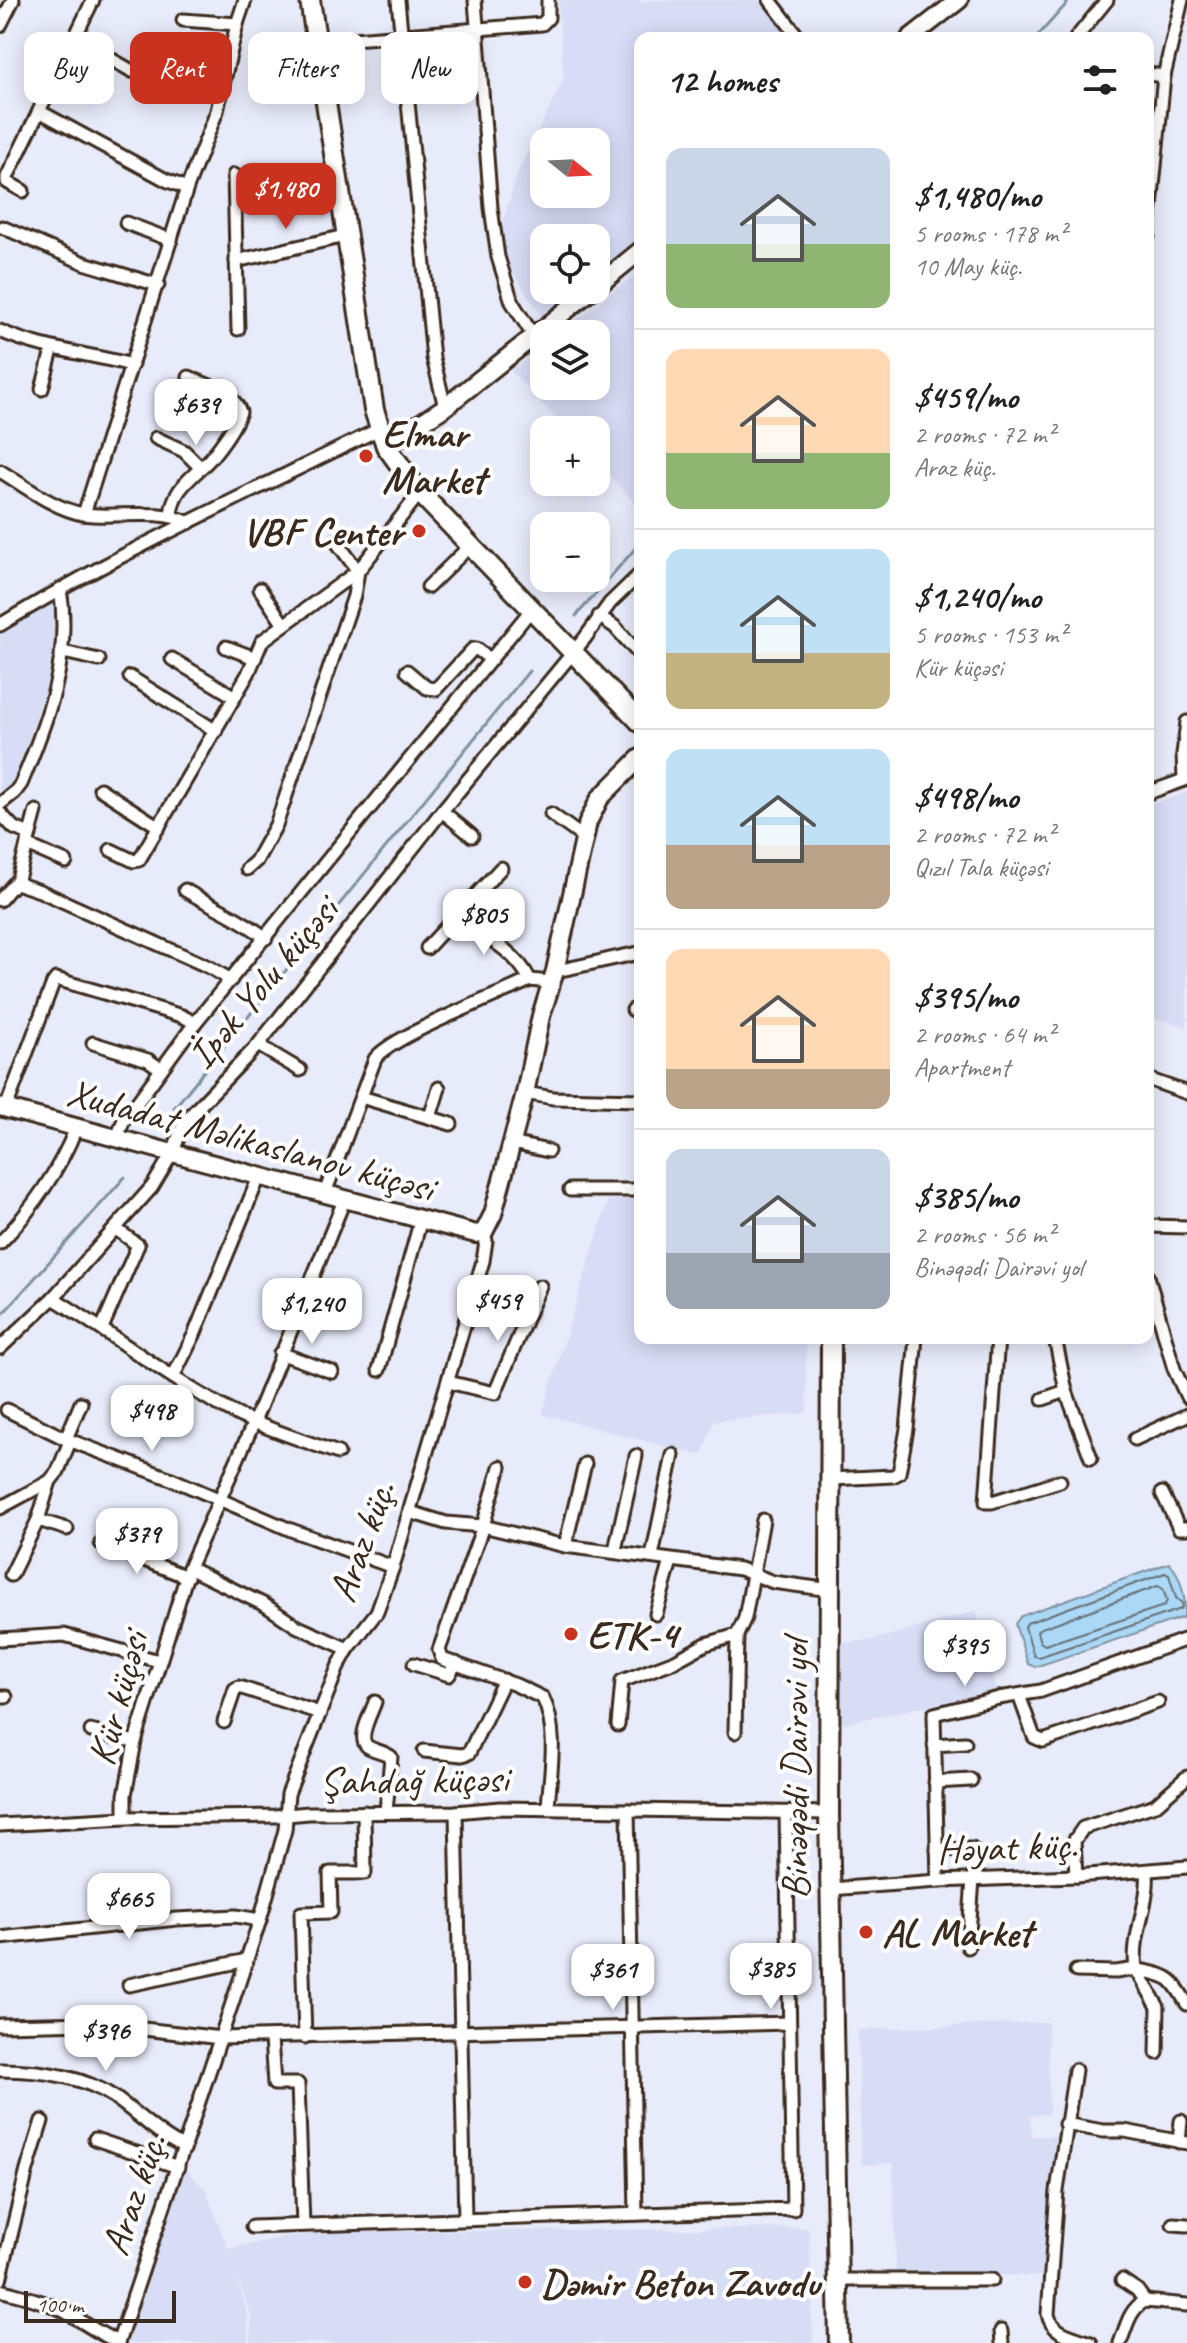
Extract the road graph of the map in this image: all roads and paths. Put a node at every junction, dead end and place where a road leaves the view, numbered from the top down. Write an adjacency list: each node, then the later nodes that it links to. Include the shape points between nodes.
1 (13, 0): 14 (street)
2 (93, 0): 16 (street)
3 (310, 0): 17 (main road)
4 (398, 0): 18 (street)
5 (475, 0): 15 (street)
6 (548, 0): 15 (street, via 548,18 542,24)
7 (770, 0): 20 (street)
8 (959, 0): 21 (street)
9 (1107, 0): 22 (street)
10 (1182, 0): 25 (street)
11 (240, 1): 13 (street)
12 (183, 20): 13 (street)
13 (237, 24): 23 (street)
14 (0, 26)
15 (478, 29): 19 (street); 47 (street, via 498,257 512,302)
16 (78, 32)
17 (315, 32)
18 (401, 32)
19 (432, 32)
20 (794, 32)
21 (918, 32)
22 (1081, 32)
23 (232, 46)
24 (1154, 75): 25 (street)
25 (1164, 76): 31 (street)
26 (42, 104): 30 (street)
27 (218, 104): 33 (street)
28 (325, 104): 37 (main road)
29 (408, 104): 53 (street, via 433,358)
30 (39, 111): 33 (street); 34 (street, via 7,177)
31 (1154, 173)
32 (234, 175): 40 (street)
33 (187, 188): 38 (street)
34 (23, 191)
35 (126, 223): 38 (street)
36 (2, 227): 42 (street, via 84,263)
37 (345, 236): 40 (street); 55 (main road)
38 (171, 240): 42 (street)
39 (634, 256): 41 (street)
40 (236, 261): 45 (street)
41 (610, 275)
42 (158, 285): 50 (street)
43 (574, 304): 44 (street)
44 (555, 320)
45 (238, 329)
46 (0, 331): 49 (street)
47 (530, 331)
48 (530, 340): 53 (street)
49 (52, 350): 50 (street); 52 (street)
50 (132, 365): 59 (street)
51 (189, 377): 56 (street, via 228,396 240,412)
52 (42, 389)
53 (445, 407): 55 (street)
54 (156, 438): 56 (street, via 184,451)
55 (382, 438): 58 (main road); 61 (street)
56 (200, 467): 60 (street, via 175,496)
57 (0, 471): 59 (street)
58 (420, 493): 63 (main road); 64 (street)
59 (84, 514): 60 (street)
60 (171, 516): 61 (street)
61 (189, 523): 67 (street)
62 (336, 541): 64 (street)
63 (470, 546): 66 (street); 69 (main road)
64 (358, 571): 72 (street); 103 (street, via 276,825)
65 (634, 580): 70 (street, İpək Yolu küçəsi)
66 (428, 587)
67 (60, 589): 71 (street); 75 (street, via 66,623)
68 (260, 589): 72 (street)
69 (531, 610): 76 (main road); 79 (street)
70 (599, 616): 74 (street); 76 (street, İpək Yolu küçəsi)
71 (0, 625)
72 (284, 625): 77 (street, via 262,641)
73 (226, 647): 77 (street)
74 (634, 648)
75 (63, 652): 80 (street); 91 (street, via 32,759 15,792)
76 (573, 653): 84 (main road); 93 (street, İpək Yolu küçəsi)
77 (255, 658): 83 (street)
78 (172, 659): 83 (street)
79 (490, 659): 81 (street, via 473,649 432,690); 108 (street)
80 (99, 660)
81 (407, 671)
82 (130, 677): 86 (street)
83 (235, 697): 86 (street)
84 (634, 716)
85 (1187, 722): 88 (street)
86 (216, 731): 96 (street)
87 (634, 764): 98 (street, Araz küç., via 600,798)
88 (1185, 779): 90 (street)
89 (100, 789): 96 (street)
90 (1154, 791)
91 (0, 804)
92 (36, 811): 99 (street)
93 (442, 811): 97 (street); 116 (street, İpək Yolu küçəsi)
94 (0, 813): 99 (street)
95 (551, 814): 98 (street)
96 (159, 827): 100 (street, via 139,860)
97 (472, 836)
98 (584, 838): 111 (street, Araz küç.)
99 (28, 840): 101 (street); 104 (street)
100 (111, 850)
101 (66, 862)
102 (501, 868): 107 (street)
103 (247, 869)
104 (16, 883): 106 (street); 112 (street)
105 (185, 890): 108 (street)
106 (0, 900)
107 (456, 917): 109 (street); 113 (street, via 509,953)
108 (266, 938): 112 (street)
109 (427, 948)
110 (634, 954): 111 (street)
111 (553, 977): 113 (street); 121 (street, Araz küç.)
112 (231, 980): 114 (street)
113 (530, 980): 123 (street, via 387,1046 375,1059)
114 (195, 1023): 117 (street); 125 (street, via 56,979)
115 (93, 1043): 117 (street)
116 (258, 1045): 118 (street); 132 (street, İpək Yolu küçəsi, via 184,1122)
117 (161, 1069): 129 (street)
118 (300, 1070)
119 (1154, 1081): 122 (street)
120 (439, 1088): 126 (street)
121 (525, 1093): 124 (street); 130 (street, Araz küç.)
122 (1187, 1093)
123 (361, 1097): 126 (street); 136 (street)
124 (634, 1100)
125 (3, 1108): 128 (street, Xudadat Məlikaslanov küçəsi)
126 (430, 1117): 127 (street)
127 (451, 1124)
128 (76, 1128): 129 (street, Xudadat Məlikaslanov küçəsi); 143 (street, via 58,1166)
129 (117, 1138): 132 (street, Xudadat Məlikaslanov küçəsi)
130 (512, 1143): 131 (street); 144 (street, Araz küç.)
131 (548, 1151)
132 (173, 1152): 133 (street, Xudadat Məlikaslanov küçəsi); 142 (street, İpək Yolu küçəsi, via 158,1180)
133 (259, 1177): 136 (street, Xudadat Məlikaslanov küçəsi); 158 (street)
134 (570, 1190): 135 (street)
135 (634, 1190)
136 (325, 1193): 137 (street, Xudadat Məlikaslanov küçəsi)
137 (345, 1198): 138 (street, Xudadat Məlikaslanov küçəsi); 155 (street, Kür küçəsi)
138 (421, 1219): 144 (street, Xudadat Məlikaslanov küçəsi); 156 (street)
139 (0, 1221): 143 (street)
140 (1154, 1226): 141 (street)
141 (1187, 1227)
142 (116, 1229): 148 (street, İpək Yolu küçəsi); 149 (street, via 138,1245)
143 (12, 1230): 145 (street)
144 (484, 1232): 159 (street, Araz küç., via 483,1261)
145 (0, 1243)
146 (540, 1286): 159 (street, via 495,1393)
147 (1154, 1297): 161 (street)
148 (53, 1298): 149 (street); 154 (street, İpək Yolu küçəsi)
149 (102, 1328): 158 (street)
150 (831, 1344): 175 (main road, Binəqədi Dairəvi yol)
151 (915, 1344): 175 (street, via 899,1473)
152 (998, 1344): 177 (street, via 986,1502)
153 (1056, 1344): 160 (street)
154 (0, 1348)
155 (280, 1353): 157 (street); 166 (street, Kür küçəsi)
156 (379, 1370)
157 (332, 1372)
158 (174, 1375): 166 (street)
159 (448, 1382): 181 (street, Araz küç.)
160 (1066, 1391): 162 (street); 172 (street)
161 (1187, 1397)
162 (1043, 1399)
163 (81, 1403): 168 (street)
164 (7, 1410): 168 (street)
165 (1187, 1415): 167 (street)
166 (254, 1422): 169 (street); 179 (street, Kür küçəsi)
167 (1135, 1439)
168 (68, 1440): 176 (street); 179 (street)
169 (338, 1453)
170 (673, 1455): 190 (street)
171 (636, 1456): 189 (street)
172 (1091, 1458)
173 (585, 1464): 188 (street)
174 (500, 1467): 184 (street)
175 (832, 1479): 196 (main road, Binəqədi Dairəvi yol)
176 (50, 1481): 180 (street); 182 (street)
177 (1060, 1481)
178 (1162, 1493): 185 (street, via 1179,1528)
179 (219, 1499): 192 (street); 194 (street, Kür küçəsi)
180 (0, 1508)
181 (410, 1512): 184 (street, via 446,1523); 192 (street, Araz küç.)
182 (38, 1520): 186 (street); 195 (street)
183 (763, 1520): 193 (street)
184 (483, 1526): 188 (street); 203 (street, via 439,1650 442,1659)
185 (1187, 1528)
186 (67, 1529)
187 (101, 1543): 194 (street)
188 (565, 1546): 189 (street)
189 (615, 1550): 190 (street)
190 (652, 1556): 191 (street)
191 (671, 1561): 193 (street); 197 (street)
192 (393, 1567): 201 (street, Araz küç., via 377,1612)
193 (753, 1572): 196 (street, via 773,1582); 198 (street)
194 (188, 1573): 201 (street, via 265,1605 296,1626); 202 (street, Kür küçəsi)
195 (11, 1575)
196 (831, 1590): 227 (main road, Binəqədi Dairəvi yol)
197 (656, 1614)
198 (737, 1635): 211 (street, via 622,1681); 213 (street)
199 (0, 1639): 202 (street, via 64,1635)
200 (1187, 1639): 206 (street)
201 (348, 1649): 209 (street, Araz küç.)
202 (159, 1661): 214 (street, Kür küçəsi)
203 (456, 1663): 204 (street, via 449,1675); 205 (street)
204 (414, 1664)
205 (504, 1680): 217 (street, via 469,1753); 221 (street, via 532,1691 547,1707 553,1738)
206 (1019, 1695): 208 (street, via 1034,1737 1043,1741); 216 (street, via 936,1713)
207 (375, 1702): 223 (street, via 364,1742 391,1757)
208 (1158, 1702)
209 (320, 1713): 210 (street, via 239,1687); 228 (street, Araz küç., via 288,1794)
210 (224, 1722)
211 (618, 1725)
212 (91, 1731): 214 (street)
213 (735, 1732)
214 (135, 1742): 229 (street, Kür küçəsi)
215 (965, 1743): 216 (street)
216 (934, 1745): 220 (street)
217 (424, 1751)
218 (1187, 1777): 235 (street, via 1155,1805 1083,1828 1074,1841)
219 (971, 1780): 220 (street)
220 (935, 1782): 232 (street)
221 (548, 1808): 222 (street, Şahdağ küçəsi); 225 (street, Şahdağ küçəsi)
222 (628, 1810): 226 (street, Şahdağ küçəsi); 249 (street)
223 (386, 1811): 224 (street, Şahdağ küçəsi); 225 (street, Şahdağ küçəsi)
224 (364, 1812): 228 (street, Şahdağ küçəsi); 251 (street, via 365,1873 330,1873 331,1912 301,1913)
225 (456, 1812): 250 (street)
226 (786, 1813): 227 (street, Şahdağ küçəsi); 247 (street)
227 (829, 1813): 238 (main road, Binəqədi Dairəvi yol)
228 (286, 1815): 229 (street, Şahdağ küçəsi); 239 (street, Araz küç.)
229 (125, 1818): 230 (street, Şahdağ küçəsi)
230 (0, 1825)
231 (972, 1849): 232 (street)
232 (937, 1850): 237 (street)
233 (1187, 1867): 234 (street, Həyat küç.)
234 (1147, 1871): 235 (street, Həyat küç.); 243 (street)
235 (1076, 1876): 236 (street, Həyat küç.)
236 (973, 1879): 237 (street, Həyat küç.); 241 (street)
237 (938, 1881): 238 (street, Həyat küç.)
238 (830, 1889): 271 (main road, Binəqədi Dairəvi yol)
239 (260, 1920): 240 (street, via 177,1919); 242 (street, Araz küç.)
240 (0, 1938)
241 (968, 1947)
242 (247, 1960): 245 (street); 252 (street, Araz küç.)
243 (1136, 1969): 244 (street); 246 (street, via 1178,1977); 254 (street, via 1158,2007)
244 (1076, 1971)
245 (129, 1985)
246 (1187, 2004)
247 (789, 2023): 249 (street); 264 (street, via 793,2209)
248 (0, 2025): 252 (street, via 92,2023)
249 (631, 2028): 250 (street); 264 (street)
250 (461, 2034): 251 (street); 265 (street)
251 (305, 2037): 253 (street)
252 (221, 2038): 253 (street); 262 (street, Araz küç.)
253 (271, 2038): 267 (street, via 274,2084 298,2084)
254 (1157, 2053)
255 (1075, 2070): 259 (street)
256 (1, 2074): 262 (street, via 17,2069 45,2072 98,2089)
257 (42, 2121): 270 (street)
258 (1181, 2121): 261 (street)
259 (1065, 2124): 261 (street); 279 (street, via 1048,2314 1056,2330)
260 (95, 2139): 263 (street)
261 (1183, 2142)
262 (185, 2148): 263 (street, Araz küç.)
263 (178, 2167): 277 (street, Araz küç.)
264 (636, 2214): 265 (street)
265 (465, 2219): 267 (street)
266 (1173, 2224): 268 (street)
267 (303, 2225): 269 (street)
268 (1187, 2225)
269 (252, 2227)
270 (0, 2280)
271 (838, 2280): 272 (street); 278 (main road, Binəqədi Dairəvi yol)
272 (992, 2280)
273 (1122, 2280): 275 (street)
274 (0, 2290): 277 (street, via 61,2309)
275 (1145, 2301): 276 (street); 280 (street, via 1131,2313)
276 (1187, 2305)
277 (118, 2342)
278 (839, 2343)
279 (1091, 2343)
280 (1120, 2343)

